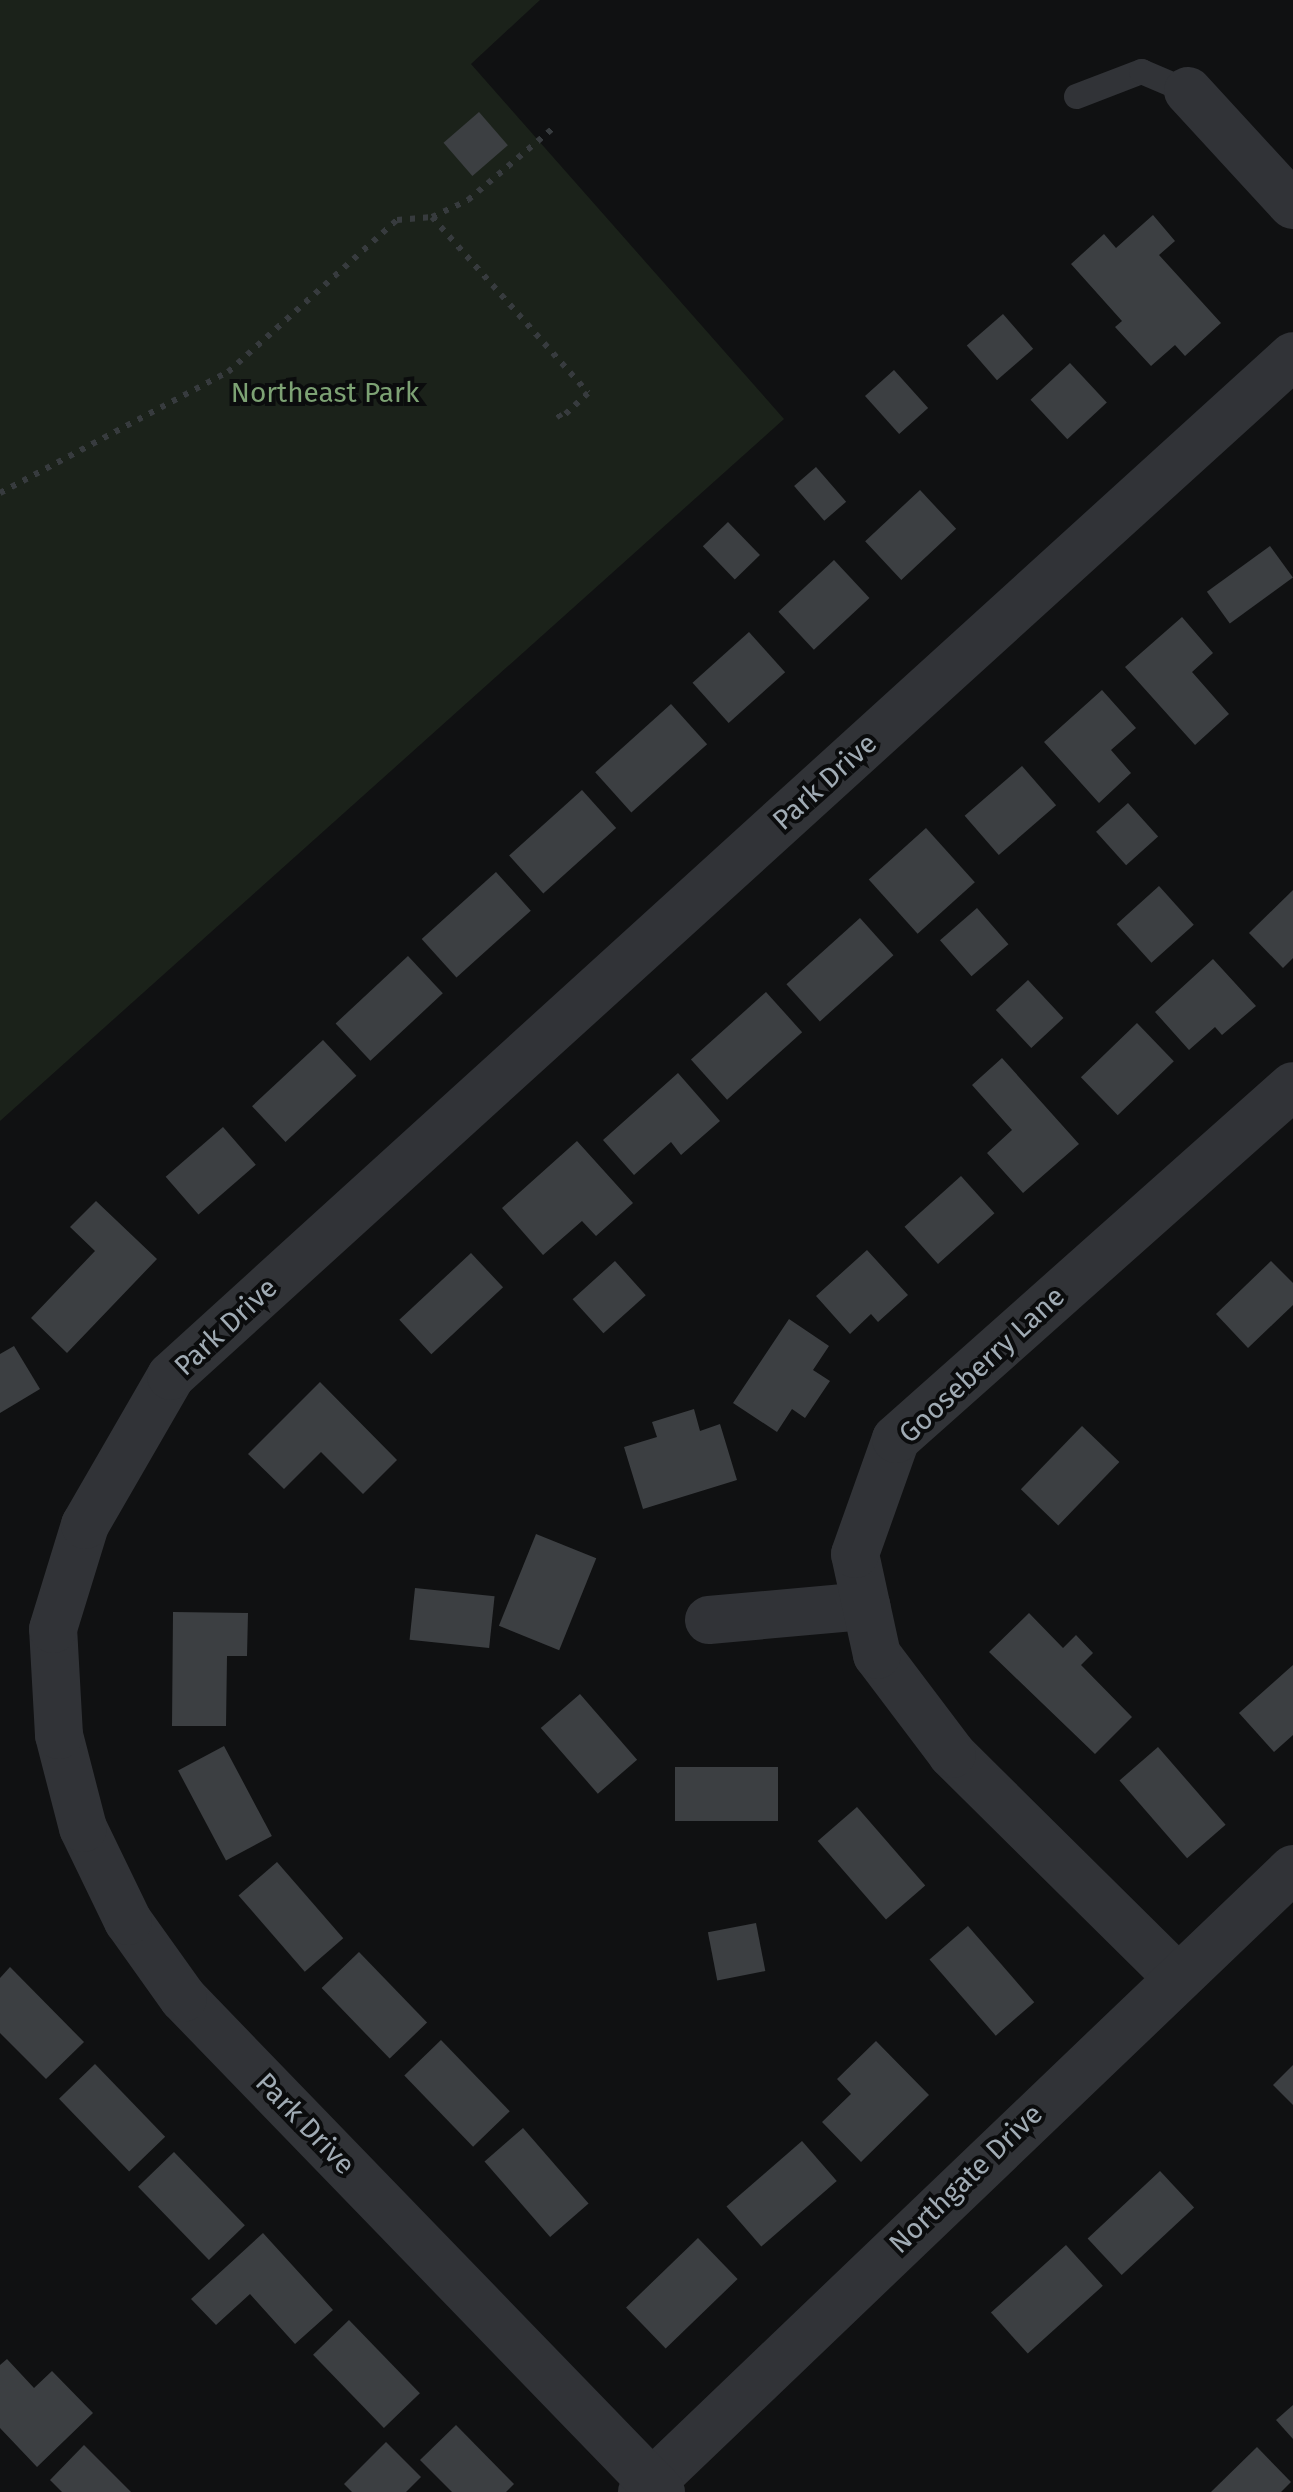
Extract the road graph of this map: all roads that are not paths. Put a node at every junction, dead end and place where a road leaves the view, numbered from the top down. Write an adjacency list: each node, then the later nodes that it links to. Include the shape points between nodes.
1 (1188, 91): 2 (lane, via 1141,71); 3 (street)
2 (1076, 96)
3 (1293, 206)
4 (1293, 356): 10 (street, Park Drive, via 172,1376 86,1525 58,1612 53,1629 60,1735 83,1828 128,1921 182,1998)
5 (1293, 1086): 6 (street, Gooseberry Lane, via 896,1438 854,1554)
6 (866, 1606): 7 (street); 9 (street, Gooseberry Lane, via 876,1654 952,1754)
7 (708, 1620)
8 (1293, 1870): 9 (street, Northgate Drive)
9 (1176, 1975): 10 (street, Northgate Drive)
10 (652, 2489)

